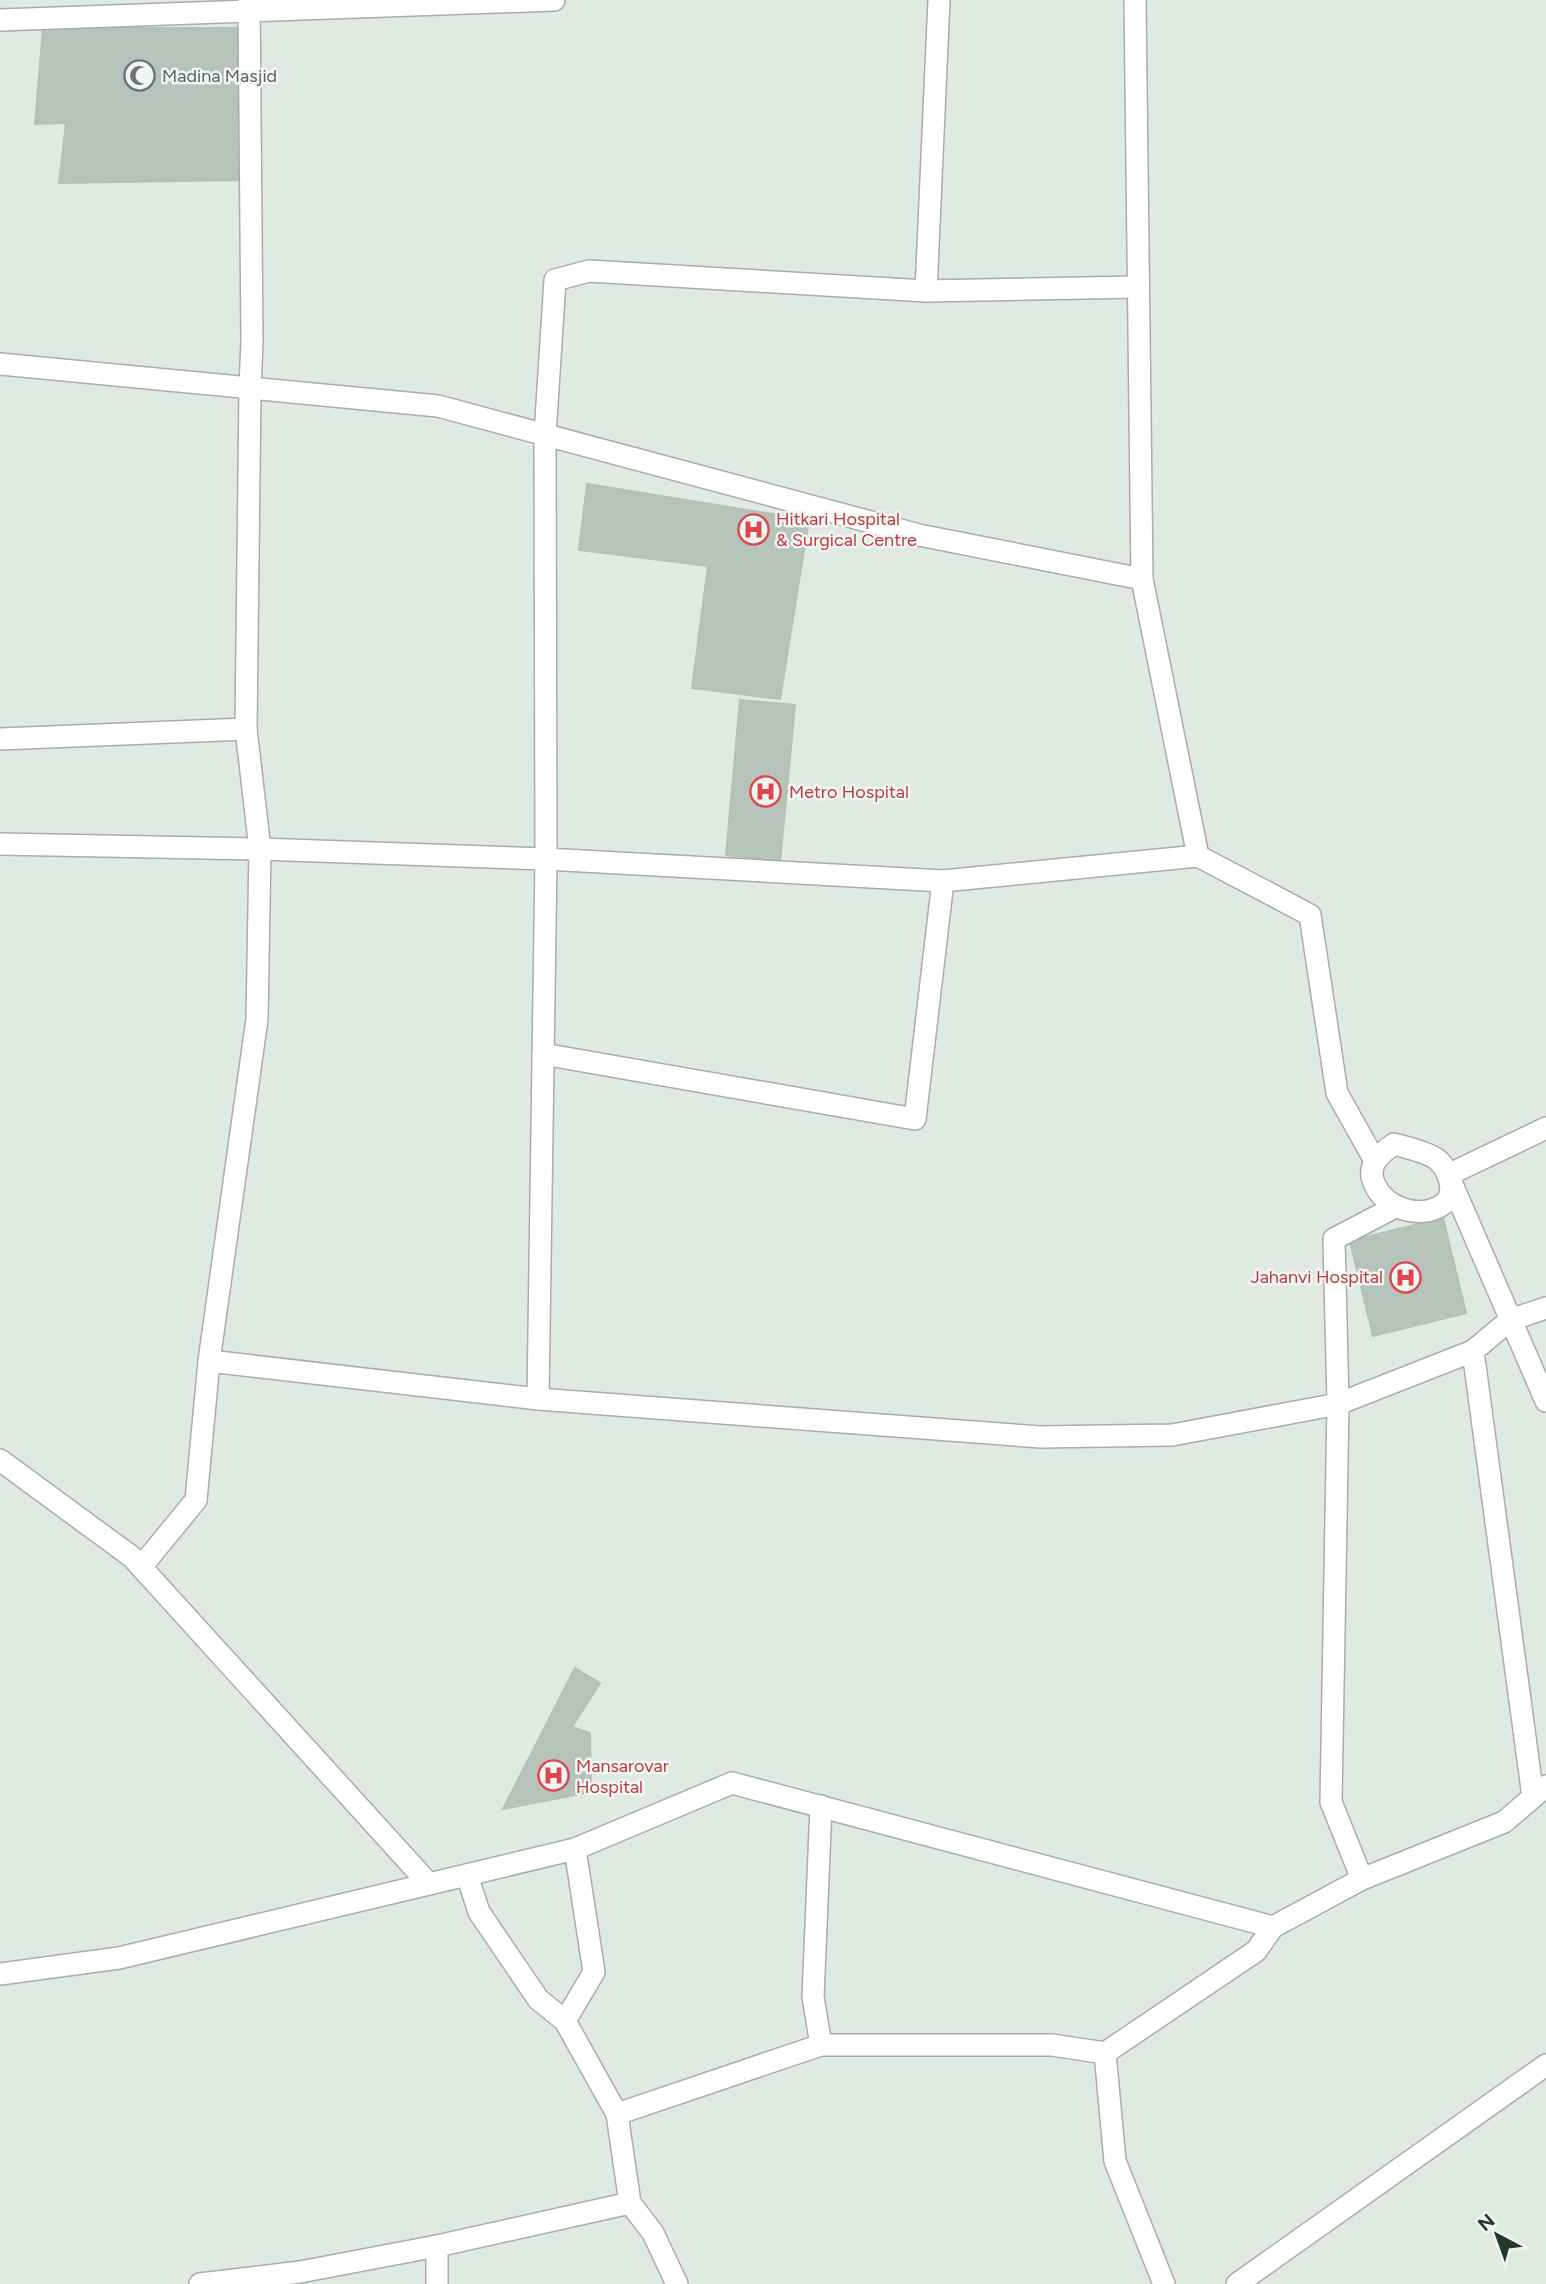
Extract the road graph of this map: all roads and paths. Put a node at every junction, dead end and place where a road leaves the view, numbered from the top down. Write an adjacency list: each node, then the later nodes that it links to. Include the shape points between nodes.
1 (544, 0): 4 (street)
2 (939, 0): 8 (street)
3 (1135, 0): 7 (street)
4 (249, 5): 5 (street); 10 (street)
5 (31, 10): 6 (street)
6 (0, 20)
7 (1138, 287): 8 (street); 12 (street)
8 (926, 291): 11 (street, via 589,271 555,280)
9 (0, 364): 10 (street)
10 (250, 388): 11 (street, via 438,406); 13 (street)
11 (545, 435): 12 (street, via 919,535); 18 (street)
12 (1142, 579): 17 (street)
13 (246, 729): 14 (street); 16 (street)
14 (0, 739)
15 (0, 844): 16 (street)
16 (260, 849): 18 (street); 28 (street, via 257,1019)
17 (1198, 856): 19 (street); 22 (street, via 1310,915 1337,1093)
18 (546, 859): 19 (street); 20 (street)
19 (943, 881): 20 (street, via 915,1119)
20 (543, 1054): 29 (street)
21 (1546, 1128): 23 (street)
22 (1375, 1161): 23 (street, via 1395,1144 1433,1157); 24 (street, via 1373,1181)
23 (1448, 1175): 24 (street, via 1448,1199 1443,1205 1420,1211); 26 (street)
24 (1395, 1207): 31 (street, via 1334,1239)
25 (1546, 1308): 26 (street)
26 (1510, 1320): 27 (street); 30 (street)
27 (1473, 1351): 31 (street); 34 (street)
28 (209, 1361): 29 (street); 33 (street, via 196,1500)
29 (538, 1399): 31 (street, via 1040,1437 1172,1435)
30 (1546, 1401)
31 (1338, 1404): 38 (street, via 1331,1802)
32 (0, 1460): 33 (street)
33 (141, 1567): 39 (street)
34 (1539, 1791): 38 (street, via 1504,1822)
35 (821, 1807): 36 (street, via 732,1783); 40 (street); 43 (street, via 813,1997)
36 (575, 1849): 37 (street); 42 (street, via 594,1972)
37 (467, 1875): 39 (street); 42 (street, via 479,1912 538,1999)
38 (1362, 1880): 40 (street)
39 (429, 1884): 41 (street, via 119,1958)
40 (1273, 1927): 44 (street, via 1256,1951)
41 (0, 1973)
42 (565, 2021): 46 (street)
43 (821, 2045): 44 (street, via 1052,2045); 46 (street)
44 (1105, 2053): 52 (street, via 1115,2161)
45 (1546, 2065): 53 (street)
46 (617, 2114): 47 (street)
47 (630, 2203): 48 (street); 51 (street, via 653,2233)
48 (437, 2246): 49 (street, via 300,2272); 50 (street)
49 (200, 2284)
50 (437, 2284)
51 (677, 2284)
52 (1164, 2284)
53 (1237, 2284)

